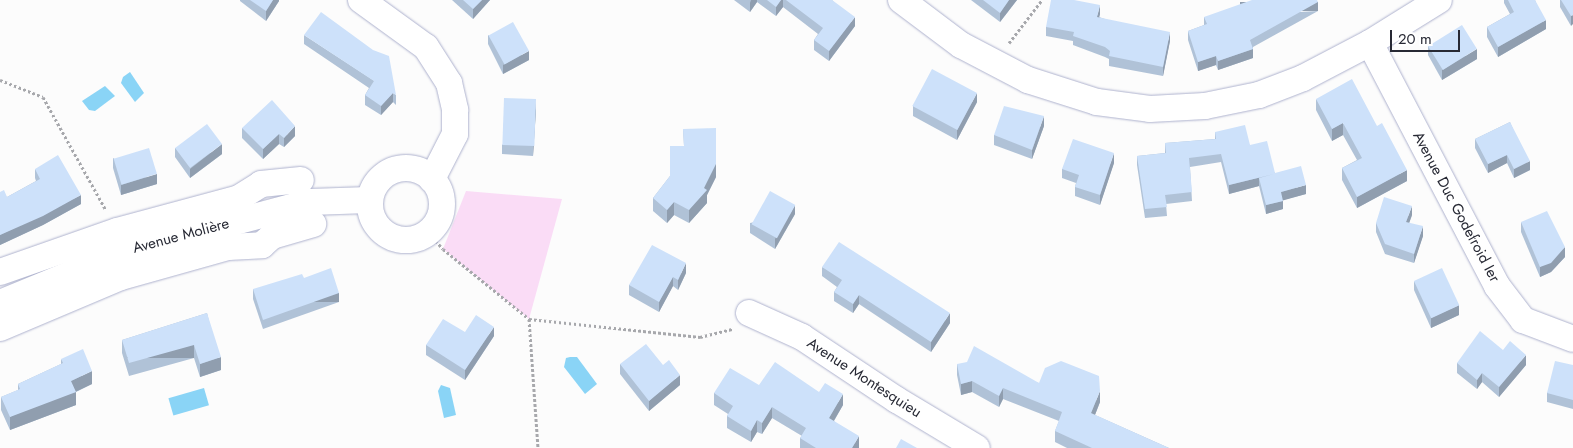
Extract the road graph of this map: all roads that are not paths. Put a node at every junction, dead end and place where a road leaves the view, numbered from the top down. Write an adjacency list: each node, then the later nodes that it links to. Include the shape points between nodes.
1 (361, 0): 5 (street, via 426,47 449,83 456,110 455,134)
2 (901, 0): 4 (street, via 961,45 1028,80 1097,102 1150,109 1205,106 1259,95 1304,78)
3 (1439, 0): 4 (street)
4 (1370, 43): 15 (street, Avenue Duc Godefroid Ier, via 1497,286 1523,320)
5 (432, 179): 7 (street, via 416,169 390,172 374,187); 7 (street, via 442,202 437,224 429,232 407,241 388,236 372,218)
6 (301, 180): 8 (street, via 261,184)
7 (369, 200): 8 (street, Avenue Molière, via 324,199)
8 (253, 204): 10 (street); 11 (street, via 239,198 116,231); 12 (street, Avenue Molière)
9 (313, 224): 10 (street, via 272,236)
10 (262, 245): 14 (street, via 228,246 122,277)
11 (0, 272)
12 (0, 303)
13 (749, 314): 16 (street, Avenue Montesquieu, via 802,337)
14 (0, 327)
15 (1573, 339)
16 (977, 448)

